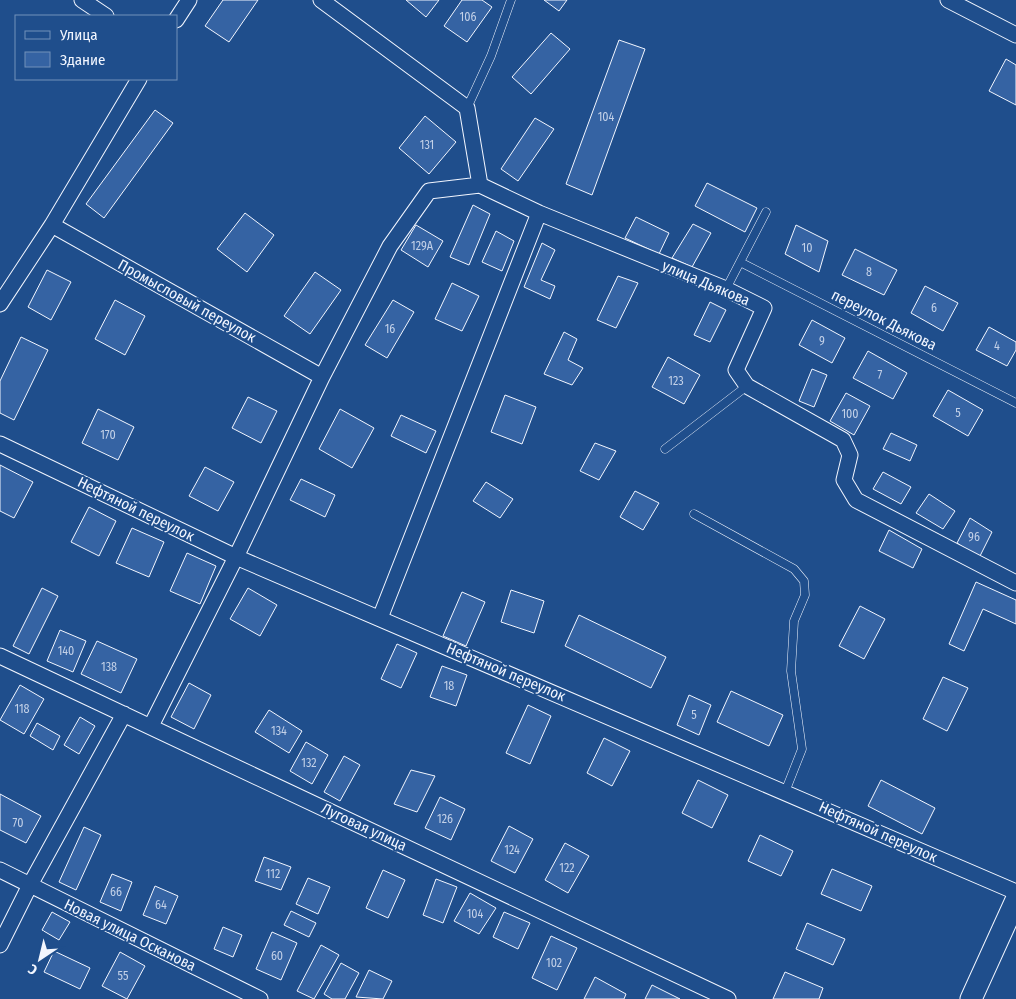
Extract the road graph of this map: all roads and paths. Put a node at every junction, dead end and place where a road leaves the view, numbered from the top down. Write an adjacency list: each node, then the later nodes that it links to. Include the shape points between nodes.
1 (82, 0): 6 (street)
2 (189, 0): 7 (street)
3 (321, 0): 10 (street)
4 (511, 0): 10 (lane, via 491,56)
5 (948, 0): 8 (street)
6 (104, 15)
7 (178, 17)
8 (1016, 35)
9 (138, 80): 14 (street)
10 (467, 108): 11 (street)
11 (480, 185): 13 (street, улица Дьякова); 18 (street, via 429,191 390,246)
12 (766, 212): 15 (lane)
13 (539, 213): 16 (street, улица Дьякова); 26 (street)
14 (52, 225): 17 (street); 18 (street, Промысловый переулок)
15 (740, 262): 16 (lane); 20 (lane, переулок Дьякова)
16 (726, 289): 19 (street, улица Дьякова, via 764,308 736,370)
17 (1, 300)
18 (322, 377): 24 (street)
19 (747, 386): 22 (lane); 25 (street, via 843,440 850,455 844,480 856,500)
20 (1016, 403)
21 (0, 444): 24 (street, Нефтяной переулок)
22 (665, 449)
23 (694, 514): 30 (lane, via 794,569 804,581 805,595 794,621 791,671 802,749)
24 (236, 557): 26 (street, Нефтяной переулок); 29 (street)
25 (1016, 583)
26 (380, 618): 30 (street, Нефтяной переулок)
27 (0, 656): 28 (street, Луговая улица)
28 (124, 714): 29 (street, Луговая улица); 32 (street)
29 (151, 726): 37 (street, Луговая улица)
30 (785, 792): 33 (street, Нефтяной переулок)
31 (0, 870): 32 (street, Новая улица Осканова)
32 (30, 885): 35 (street); 36 (street, Новая улица Осканова)
33 (1016, 892)
34 (1016, 900): 38 (street)
35 (0, 945)
36 (260, 999)
37 (728, 999)
38 (971, 999)

